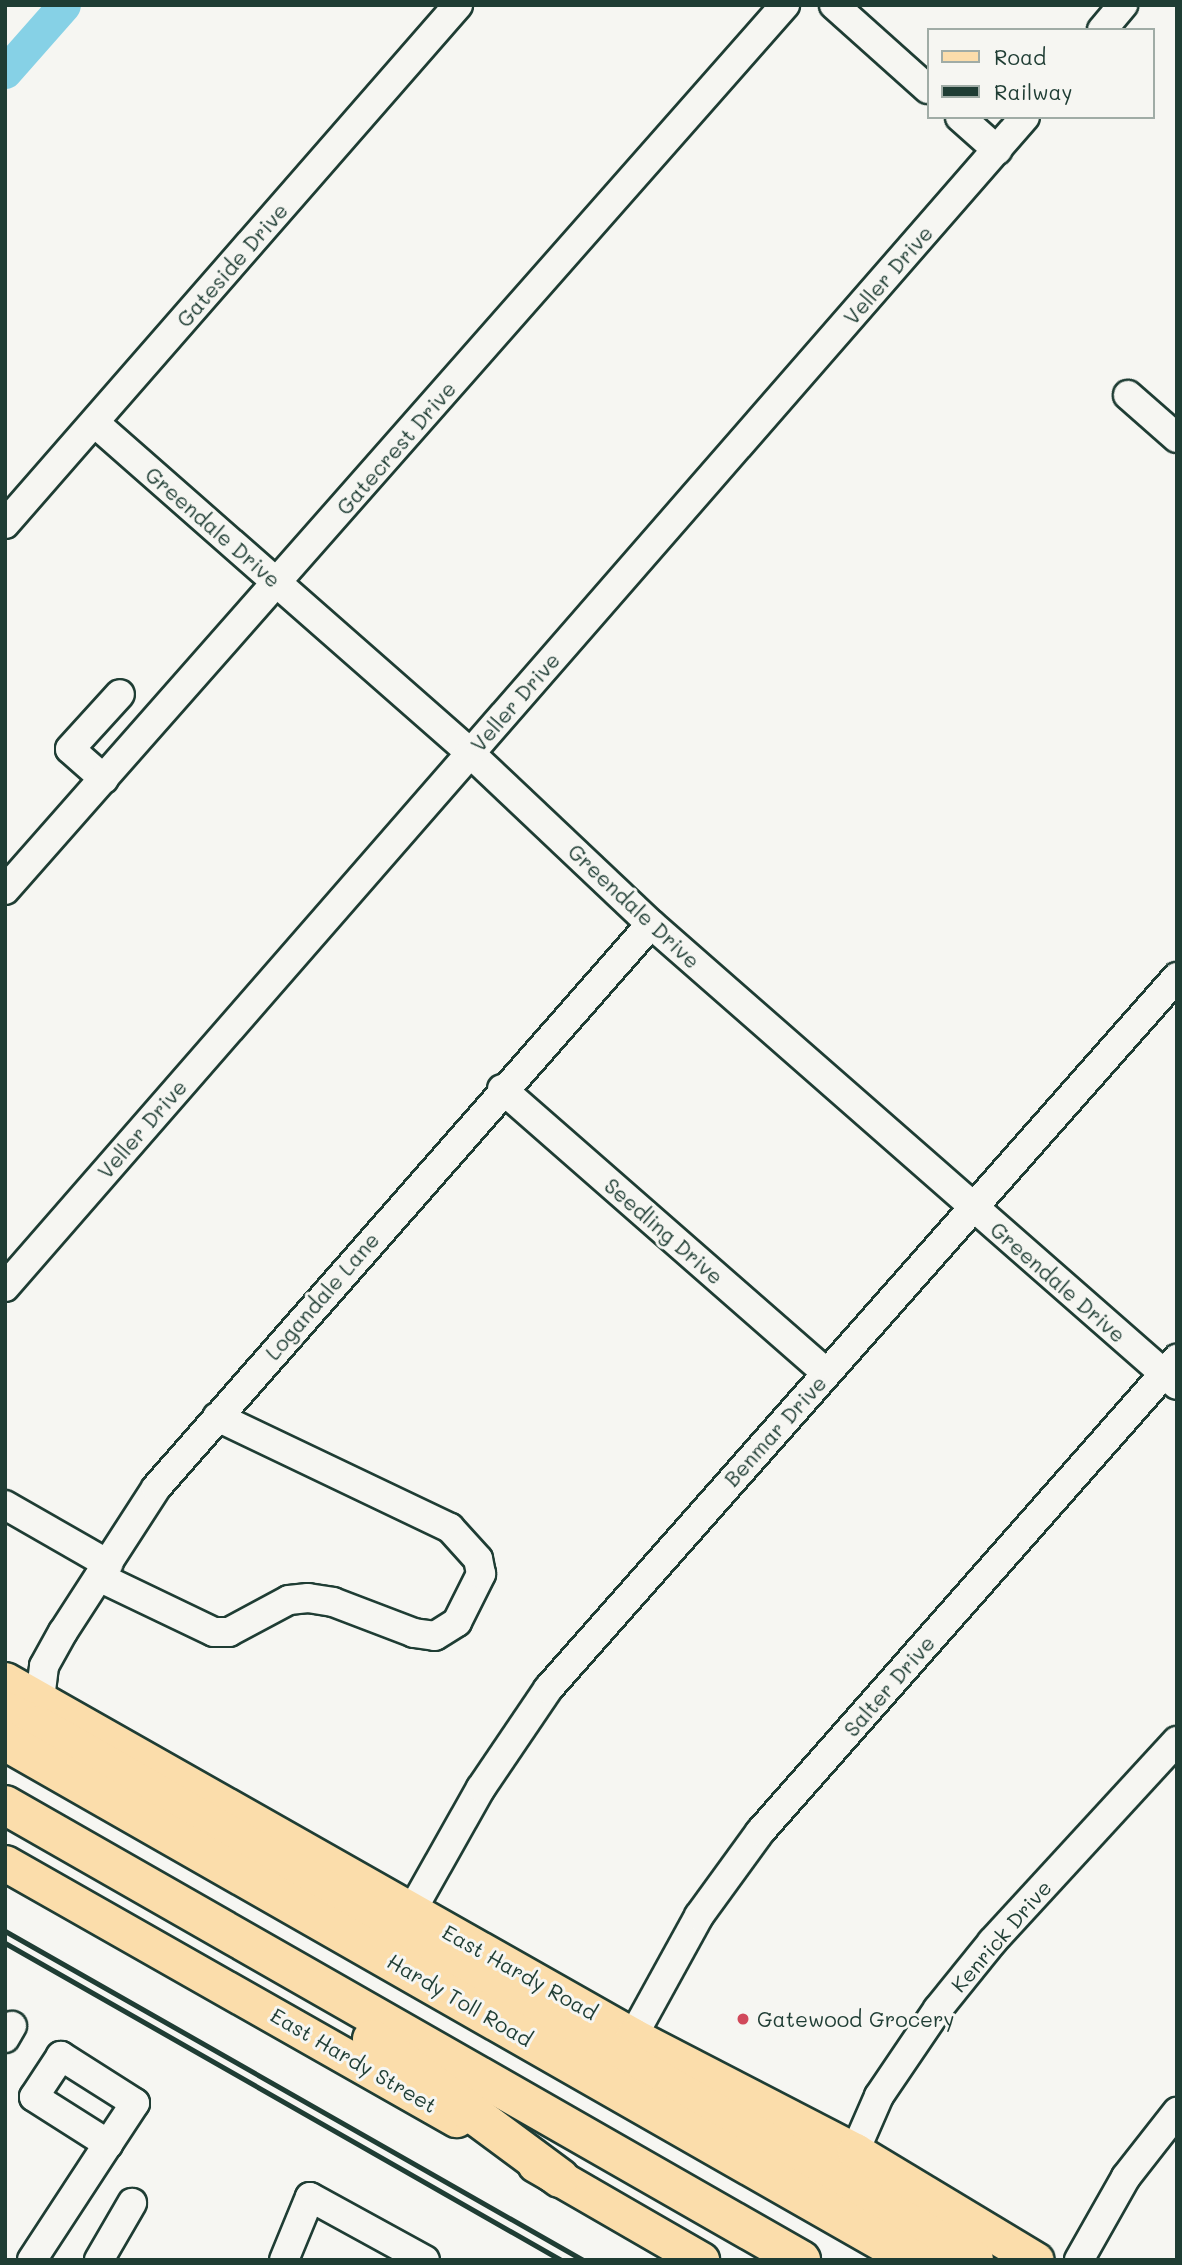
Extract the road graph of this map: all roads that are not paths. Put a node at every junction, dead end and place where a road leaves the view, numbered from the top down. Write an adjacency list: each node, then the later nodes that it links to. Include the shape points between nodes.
1 (458, 5): 11 (street, Gateside Drive)
2 (785, 5): 14 (street, Gatecrest Drive)
3 (834, 5): 6 (street)
4 (1123, 5): 5 (street)
5 (1104, 28)
6 (926, 87)
7 (962, 119): 9 (street)
8 (1023, 119): 9 (street, Veller Drive)
9 (997, 150): 16 (street, Veller Drive)
10 (1128, 395): 12 (street)
11 (95, 423): 13 (street, Gateside Drive); 14 (street, Greendale Drive)
12 (1177, 438)
13 (5, 524)
14 (277, 583): 16 (street, Greendale Drive); 17 (street, Gatecrest Drive)
15 (120, 694): 17 (street, via 70,750)
16 (470, 753): 19 (street, Greendale Drive); 23 (street, Veller Drive)
17 (104, 779): 18 (street, Gatecrest Drive)
18 (5, 890)
19 (651, 923): 21 (street, Logandale Lane); 22 (street, Greendale Drive)
20 (1177, 977): 22 (street, Benmar Drive)
21 (502, 1089): 24 (street, Seedling Drive); 26 (street, Logandale Lane)
22 (975, 1210): 24 (street, Benmar Drive); 25 (street, Greendale Drive)
23 (5, 1287)
24 (826, 1373): 35 (street, Benmar Drive, via 548,1689 481,1788)
25 (1172, 1373): 37 (street, Salter Drive, via 752,1842 699,1916)
26 (218, 1417): 28 (street, Logandale Lane, via 156,1488); 28 (street, via 450,1528 478,1559 481,1574 457,1622 435,1636 414,1633 333,1602 308,1598 289,1600 229,1632 214,1632)
27 (5, 1505): 28 (street)
28 (103, 1571): 30 (street, Logandale Lane)
29 (5, 1679): 30 (main road, East Hardy Road)
30 (22, 1705): 35 (main road, East Hardy Road); 52 (highway, via 37,1725)
31 (5, 1741): 42 (highway, Hardy Toll Road)
32 (1177, 1741): 40 (street, Kenrick Drive, via 992,1942 938,2009 879,2096)
33 (5, 1805): 36 (highway)
34 (5, 1863): 41 (main road, East Hardy Street)
35 (411, 1912): 37 (main road, East Hardy Road)
36 (227, 1931): 41 (highway); 49 (highway)
37 (633, 2036): 40 (main road, East Hardy Road)
38 (1177, 2112): 54 (street, via 1126,2177)
39 (108, 2144): 44 (street)
40 (855, 2151): 53 (main road, East Hardy Road)
41 (560, 2178): 48 (main road, East Hardy Street)
42 (815, 2202): 50 (highway, Hardy Toll Road); 51 (highway)
43 (132, 2203): 45 (street)
44 (32, 2260)
45 (99, 2260)
46 (284, 2260): 47 (street, via 310,2197)
47 (425, 2260)
48 (701, 2260)
49 (801, 2260)
50 (914, 2260)
51 (950, 2260)
52 (974, 2260)
53 (1037, 2260)
54 (1079, 2260)

